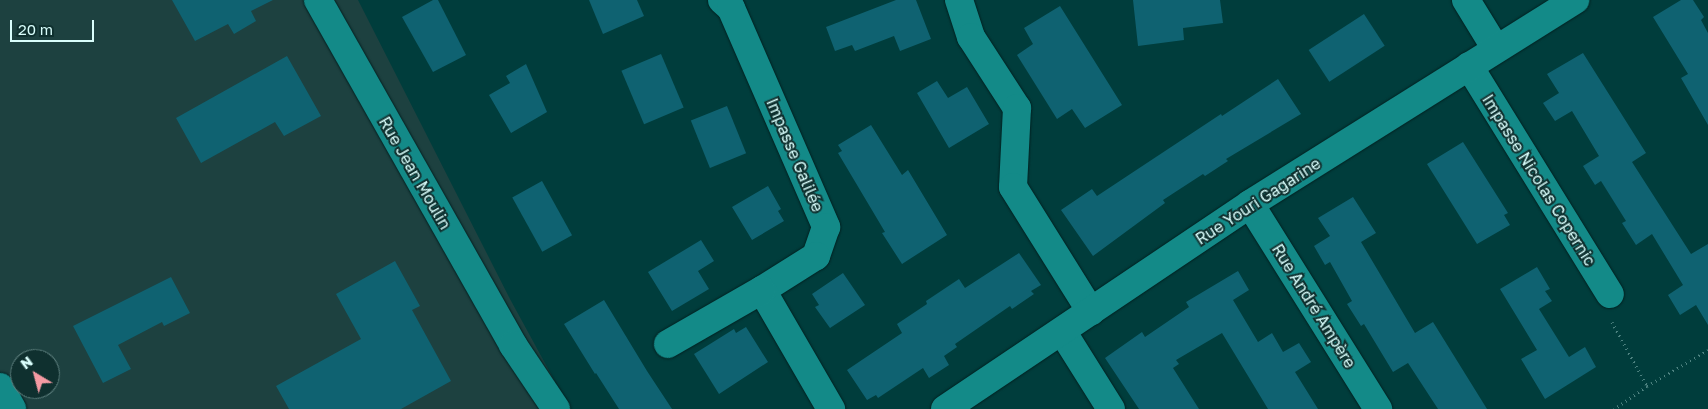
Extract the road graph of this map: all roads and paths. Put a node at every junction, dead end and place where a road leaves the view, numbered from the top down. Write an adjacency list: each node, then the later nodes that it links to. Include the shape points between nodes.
1 (318, 0): 14 (street, Rue Jean Moulin)
2 (722, 0): 9 (street, Impasse Galilée, via 731,8 826,227 816,256)
3 (959, 0): 11 (street, via 971,37 1017,108 1013,187)
4 (1466, 0): 6 (street)
5 (1575, 0): 6 (street, Rue Youri Gagarine)
6 (1496, 49): 7 (street, Rue Youri Gagarine)
7 (1469, 66): 8 (street, Rue Youri Gagarine); 10 (street, Impasse Nicolas Copernic)
8 (1250, 204): 11 (street, Rue Youri Gagarine); 24 (street, Rue André Ampère)
9 (762, 290): 13 (street, Impasse Galilée); 21 (street)
10 (1610, 294): 16 (path, via 1606,311)
11 (1090, 312): 12 (street, Rue Youri Gagarine)
12 (1062, 330): 22 (street, Rue Youri Gagarine); 23 (street)
13 (668, 344)
14 (513, 345): 19 (street, Rue Jean Moulin); 20 (street, Rue Jean Moulin)
15 (1708, 350): 16 (path)
16 (1647, 386): 25 (path)
17 (0, 387): 18 (street)
18 (12, 409)
19 (540, 409)
20 (556, 409)
21 (831, 409)
22 (945, 409)
23 (1110, 409)
24 (1378, 409)
25 (1614, 409)

